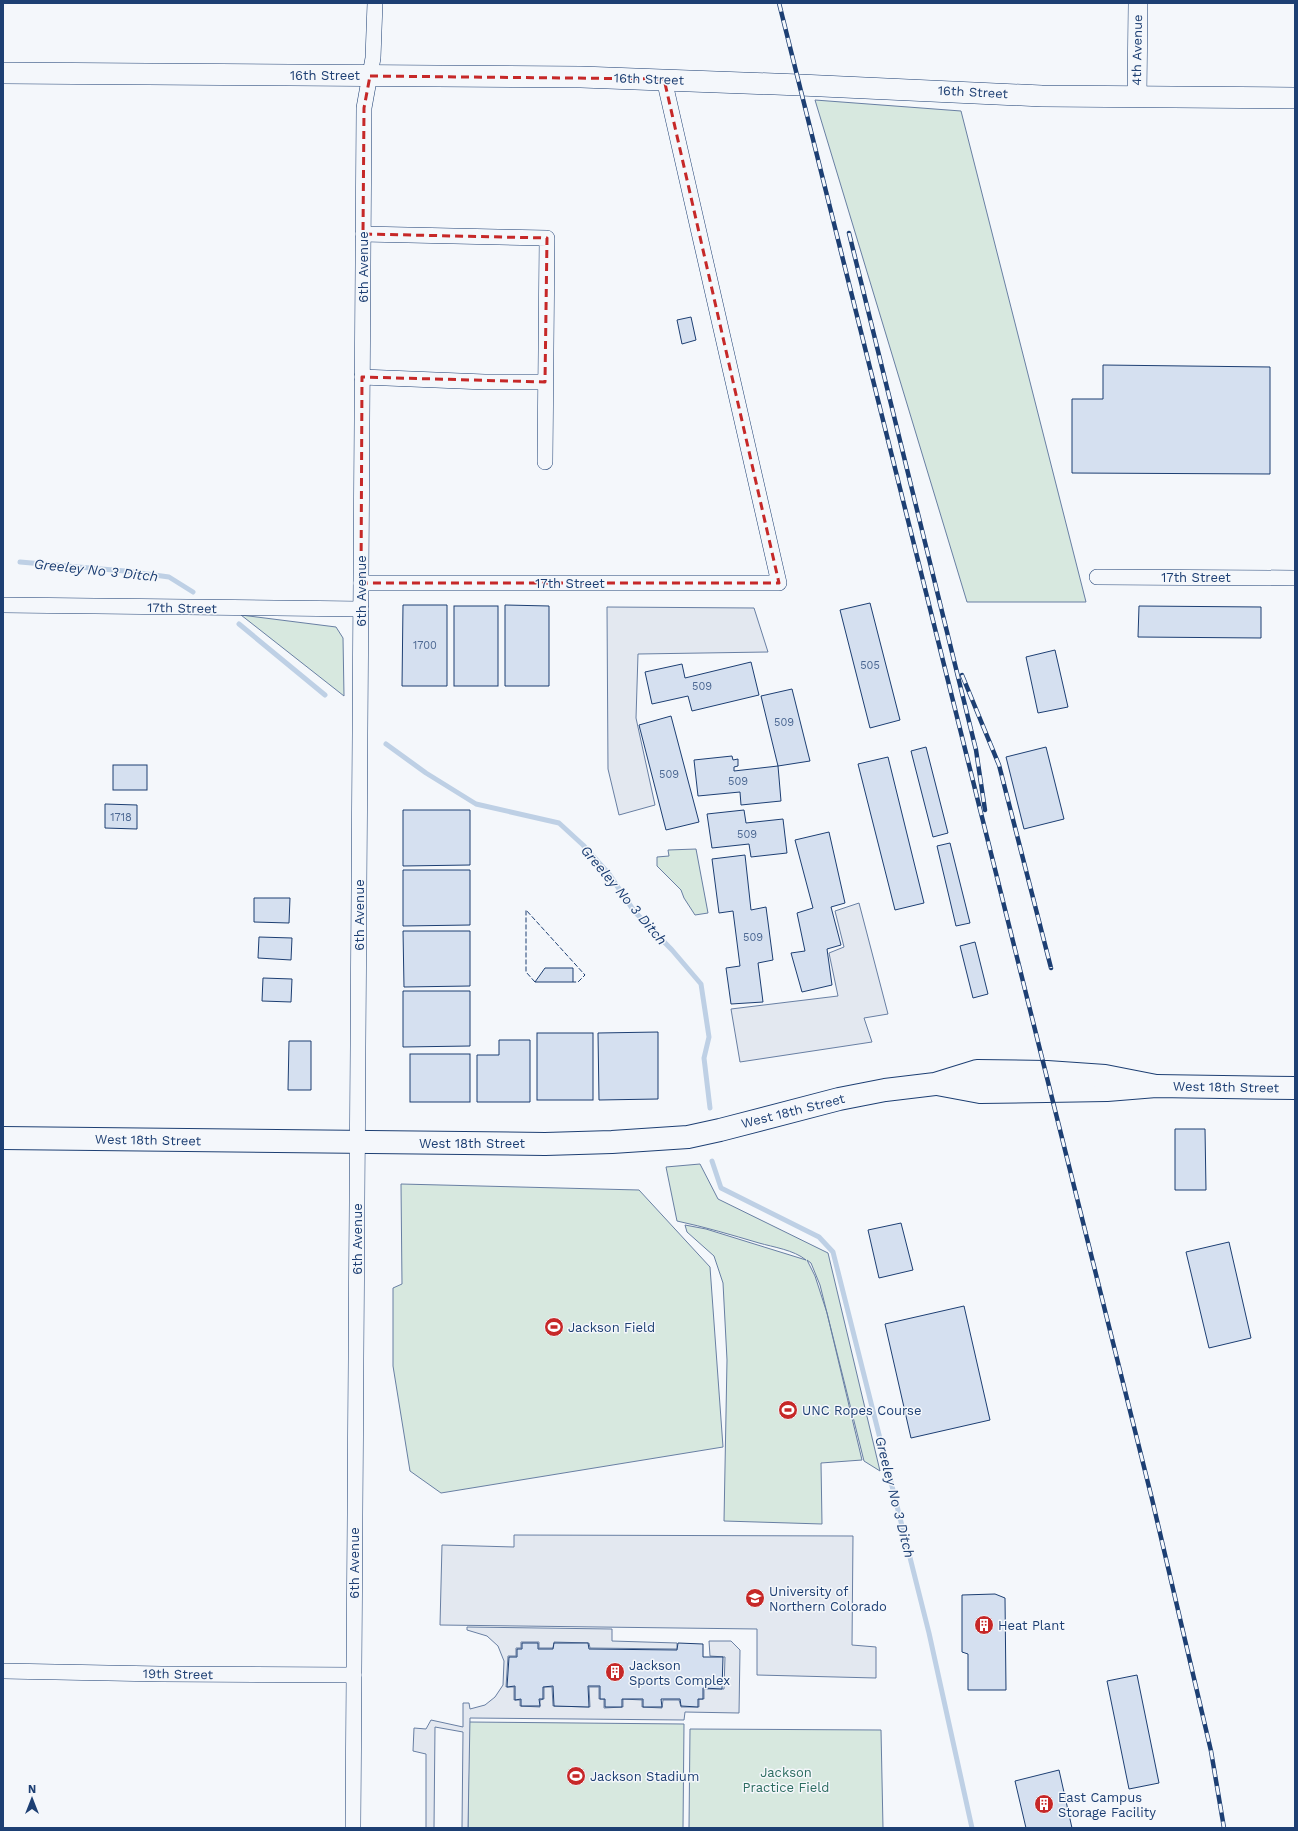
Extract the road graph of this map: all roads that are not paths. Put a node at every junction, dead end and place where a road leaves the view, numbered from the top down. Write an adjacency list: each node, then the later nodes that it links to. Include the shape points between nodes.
1 (375, 3): 4 (street, 6th Avenue)
2 (1138, 3): 6 (street, 4th Avenue)
3 (3, 73): 4 (main road, 16th Street)
4 (370, 76): 5 (main road, 16th Street); 8 (street, 6th Avenue, via 364,108)
5 (664, 79): 6 (main road, 16th Street, via 1042,96); 14 (street, 17th Street, via 779,583)
6 (1137, 97): 7 (main road, 16th Street)
7 (1295, 98)
8 (363, 234): 9 (street, 6th Avenue); 10 (street, via 547,238)
9 (362, 377): 10 (street); 14 (street, 6th Avenue)
10 (545, 382): 11 (street)
11 (545, 462)
12 (1097, 577): 13 (street, 17th Street)
13 (1295, 578)
14 (361, 583): 16 (street, 6th Avenue)
15 (3, 605): 16 (street, 17th Street)
16 (361, 609): 19 (street, 6th Avenue)
17 (1295, 1088): 19 (main road, West 18th Street, via 1156,1086 1105,1076 976,1070 935,1084 839,1099 688,1137 545,1144)
18 (3, 1138): 19 (main road, West 18th Street)
19 (357, 1142): 21 (street, 6th Avenue)
20 (3, 1670): 21 (street, 19th Street)
21 (354, 1675): 22 (street, 6th Avenue)
22 (353, 1828)

